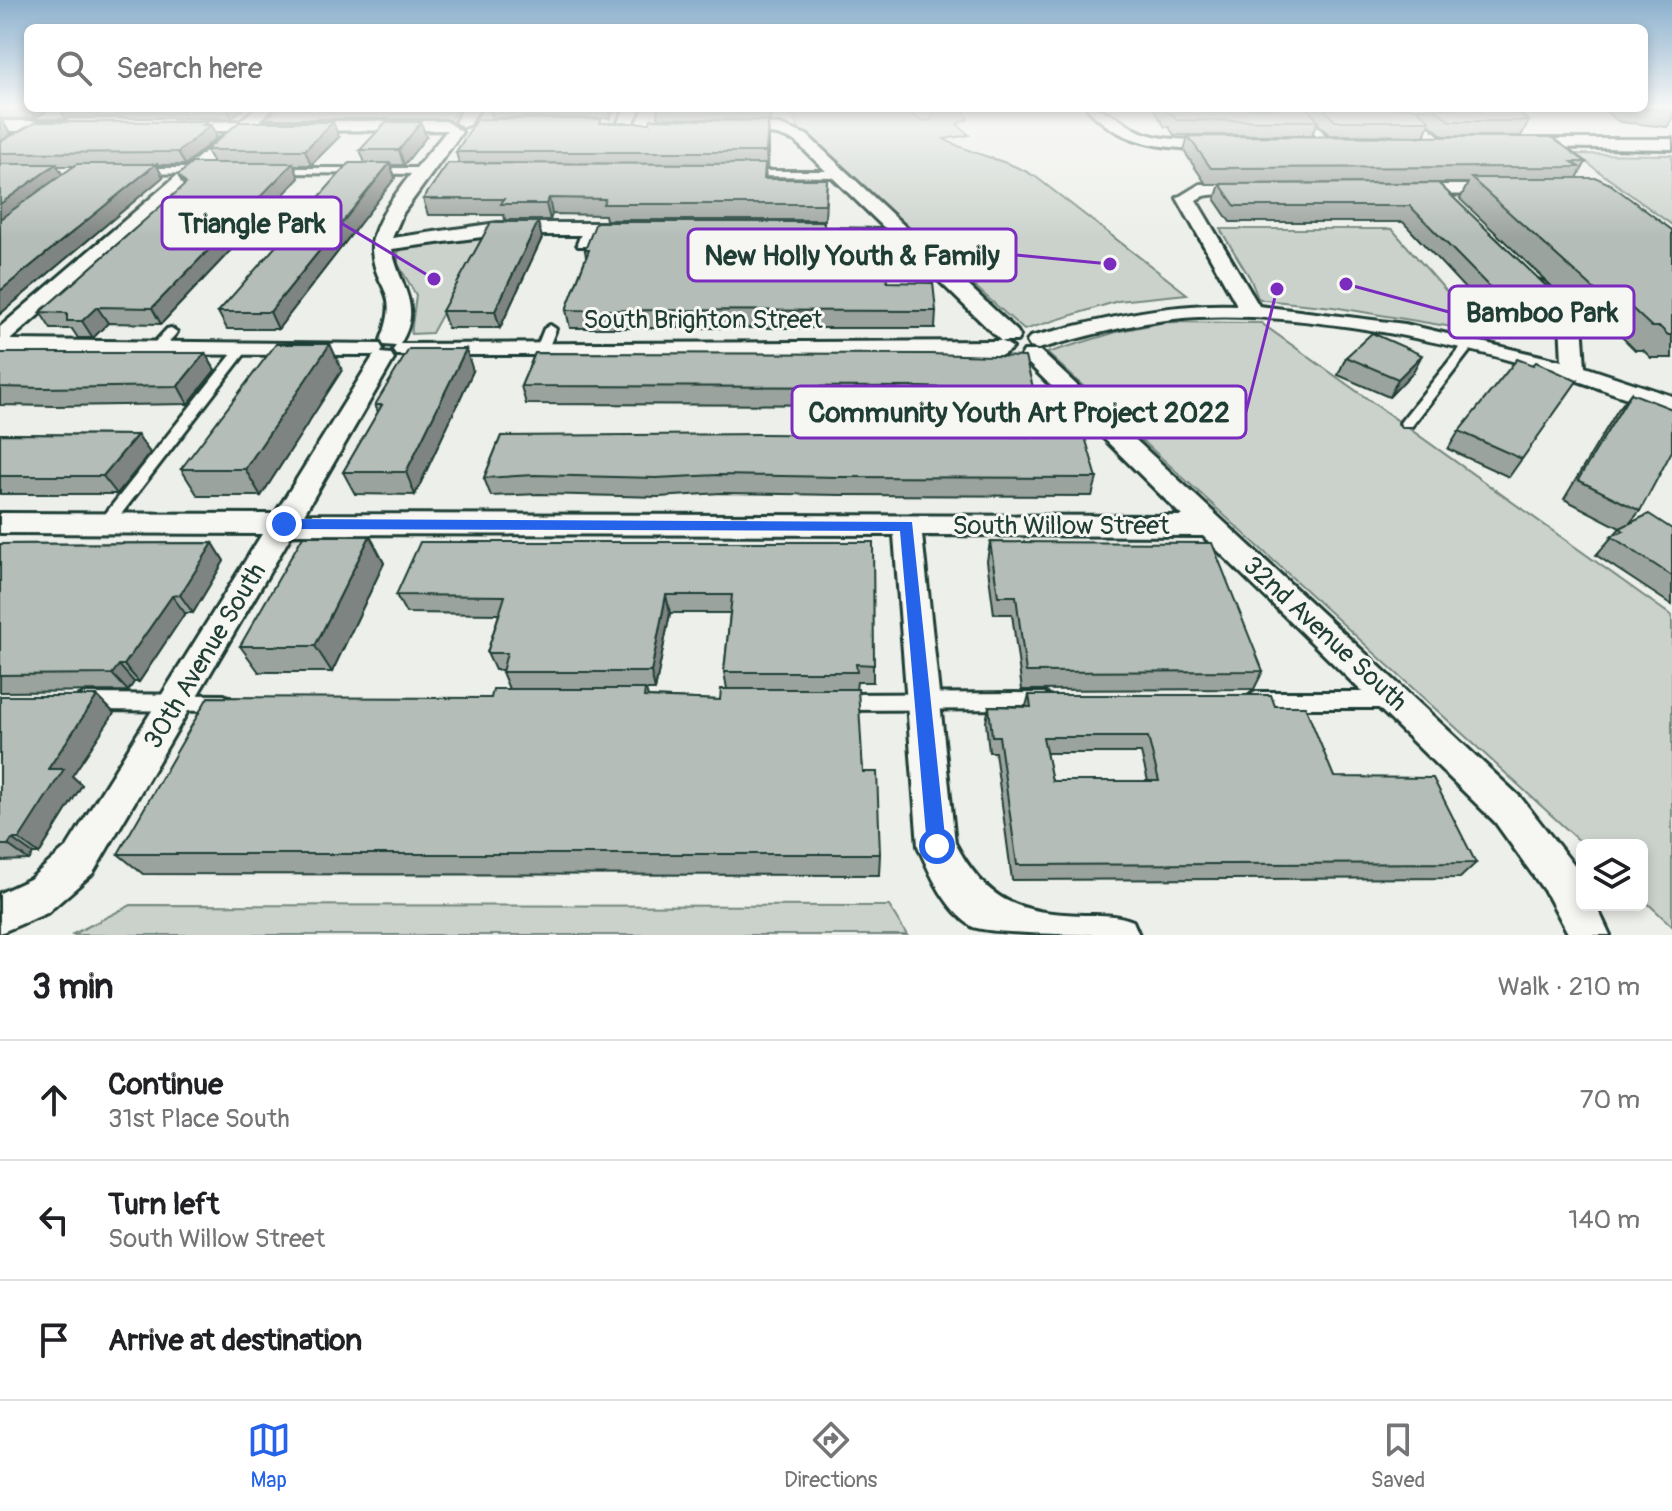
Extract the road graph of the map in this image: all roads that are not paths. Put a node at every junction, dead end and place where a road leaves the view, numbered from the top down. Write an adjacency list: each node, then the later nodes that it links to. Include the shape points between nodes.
1 (220, 152): 5 (street)
2 (445, 152): 8 (street)
3 (815, 152): 10 (street, 32nd Avenue South)
4 (123, 171): 5 (lane)
5 (202, 171): 23 (street)
6 (271, 171): 7 (lane)
7 (318, 171): 8 (lane); 11 (lane)
8 (430, 172): 20 (street, via 387,225)
9 (727, 174): 10 (lane)
10 (838, 174): 19 (street, 32nd Avenue South)
11 (306, 185)
12 (1263, 189): 22 (street, via 1200,189 1189,194 1187,202)
13 (1389, 190): 14 (street)
14 (1436, 190): 15 (street); 16 (street)
15 (1512, 190)
16 (1459, 212)
17 (649, 229): 20 (street, via 585,236 497,229)
18 (863, 229): 19 (street)
19 (894, 229): 25 (street, 32nd Avenue South)
20 (382, 245): 28 (street, 30th Avenue South, via 402,301 401,323)
21 (1527, 277): 29 (street, via 1571,321)
22 (1252, 312): 24 (street, South Brighton Street, via 1359,322); 25 (street, South Brighton Street, via 1147,316)
23 (0, 338)
24 (1470, 343): 29 (street, South Brighton Street); 31 (lane)
25 (1020, 346): 28 (street, South Brighton Street, via 546,339); 36 (street, 32nd Avenue South)
26 (0, 347): 27 (street, South Brighton Street, via 164,340)
27 (243, 348): 28 (street, South Brighton Street); 32 (lane)
28 (388, 349): 34 (street, 30th Avenue South)
29 (1574, 370): 30 (street, South Brighton Street)
30 (1672, 404)
31 (1407, 423)
32 (107, 522): 33 (street, South Willow Street); 34 (street, South Willow Street)
33 (0, 523)
34 (284, 524): 35 (street, South Willow Street); 43 (street, 30th Avenue South)
35 (907, 526): 36 (street, South Willow Street); 39 (street)
36 (1210, 526): 38 (street, 32nd Avenue South)
37 (1238, 700): 38 (lane)
38 (1395, 700): 47 (street, 32nd Avenue South, via 1508,810 1562,882)
39 (923, 701): 40 (lane); 42 (lane); 46 (street, via 937,846 957,890 982,917 1027,935)
40 (1065, 701)
41 (59, 702): 43 (lane)
42 (826, 702)
43 (177, 703): 44 (lane); 45 (street, 30th Avenue South, via 80,860 60,880)
44 (240, 703)
45 (17, 906)
46 (1119, 935)
47 (1590, 935)

